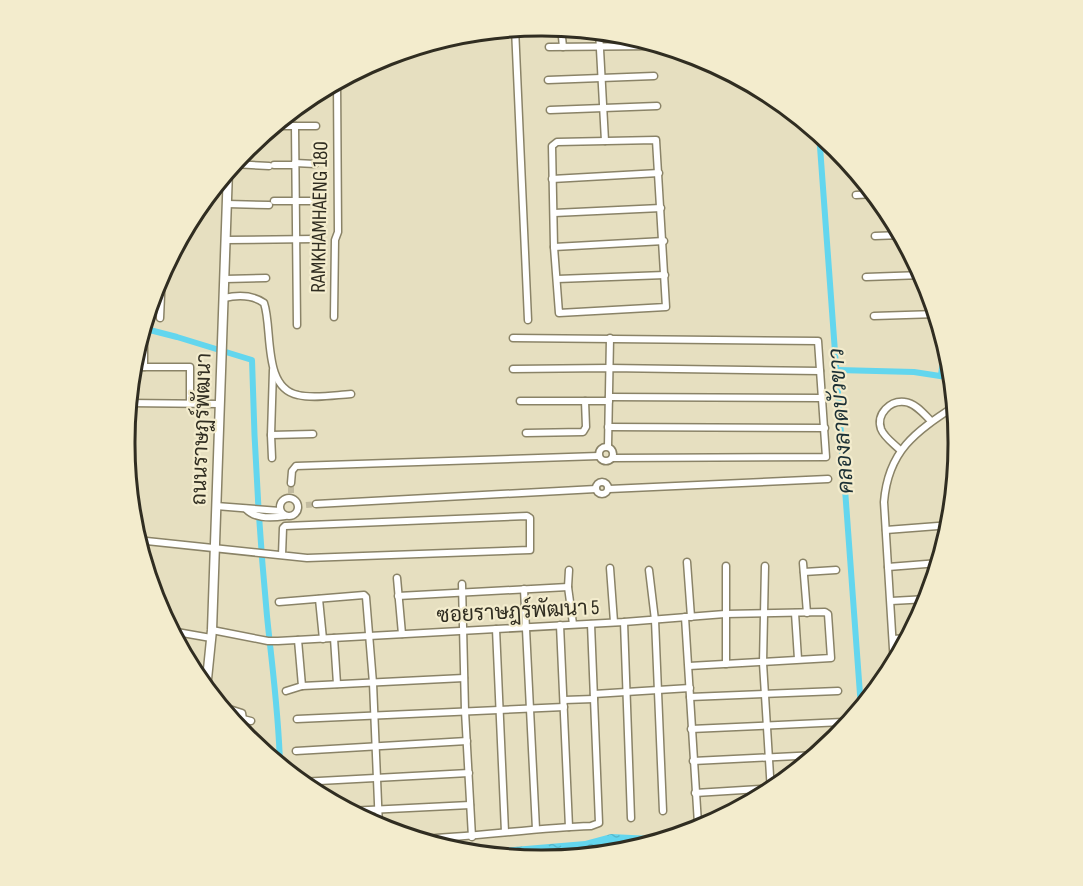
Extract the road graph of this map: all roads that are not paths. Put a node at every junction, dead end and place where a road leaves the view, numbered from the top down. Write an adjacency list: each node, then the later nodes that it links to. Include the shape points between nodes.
1 (515, 37): 51 (street)
2 (562, 37): 7 (street)
3 (600, 40): 4 (street)
4 (600, 46): 5 (street); 7 (street); 9 (street)
5 (630, 46)
6 (549, 47): 7 (street)
7 (563, 47)
8 (654, 76): 9 (street)
9 (601, 79): 10 (street); 13 (street)
10 (548, 80)
11 (337, 92): 49 (street, RAMKHAMHAENG 180)
12 (657, 106): 13 (street)
13 (603, 108): 14 (street); 18 (street)
14 (550, 110)
15 (287, 126): 16 (street)
16 (295, 126): 17 (street); 19 (street)
17 (316, 126)
18 (605, 141): 22 (street, via 656,140); 23 (street, via 554,143)
19 (295, 164): 20 (street); 21 (street); 27 (street)
20 (315, 164)
21 (242, 168)
22 (659, 173): 23 (street); 30 (street)
23 (552, 179): 31 (street)
24 (228, 185): 29 (street, ถนนราษฏร์พัฒนา)
25 (856, 195): 26 (street)
26 (864, 195)
27 (295, 200): 28 (street); 29 (street); 35 (street)
28 (316, 201)
29 (227, 204): 34 (street, ถนนราษฏร์พัฒนา)
30 (661, 208): 31 (street); 37 (street)
31 (554, 213): 38 (street)
32 (891, 235): 33 (street)
33 (875, 236)
34 (225, 240): 35 (street); 43 (street, ถนนราษฏร์พัฒนา)
35 (295, 240): 36 (street); 52 (street)
36 (315, 240)
37 (664, 241): 38 (street); 39 (street)
38 (554, 247): 44 (street)
39 (665, 275): 44 (street); 44 (street, via 666,307 571,312 559,312)
40 (913, 275): 41 (street)
41 (866, 277)
42 (266, 278): 43 (street)
43 (225, 279): 45 (street, ถนนราษฏร์พัฒนา)
44 (557, 279)
45 (224, 298): 57 (street, via 255,298 264,303); 68 (street, ถนนราษฏร์พัฒนา)
46 (161, 299): 50 (street)
47 (928, 314): 48 (street)
48 (874, 316)
49 (334, 317)
50 (160, 318)
51 (528, 320)
52 (297, 325)
53 (513, 338): 54 (street)
54 (610, 338): 58 (street); 60 (street, via 816,341)
55 (144, 355): 56 (street)
56 (144, 367): 66 (street, via 190,367)
57 (273, 367): 61 (street, via 282,387 294,394); 75 (street)
58 (609, 368): 59 (street); 60 (street); 63 (street)
59 (513, 369)
60 (820, 371): 62 (street)
61 (351, 394)
62 (822, 398): 63 (street); 72 (street)
63 (609, 399): 65 (street); 71 (street)
64 (520, 400): 65 (street)
65 (585, 401): 73 (street, via 583,432)
66 (190, 402): 67 (street); 68 (street)
67 (137, 403)
68 (219, 404): 84 (street, ถนนราษฏร์พัฒนา)
69 (947, 411): 70 (street)
70 (931, 421): 77 (street); 77 (street, via 905,402 893,403 885,409 880,427)
71 (609, 427): 72 (street); 76 (street)
72 (825, 428): 80 (street, via 826,457)
73 (526, 433)
74 (313, 434): 75 (street)
75 (270, 435): 79 (street)
76 (608, 446): 78 (street, via 601,448); 80 (street)
77 (900, 450): 87 (street, via 885,483)
78 (599, 456): 80 (street, via 606,461); 82 (street, via 296,466)
79 (272, 458)
80 (613, 458)
81 (828, 479): 83 (street, via 609,489 604,482 596,489)
82 (291, 483)
83 (316, 504)
84 (216, 506): 85 (street); 89 (street, ถนนราษฏร์พัฒนา)
85 (283, 514): 85 (street, via 280,504 291,495 302,505 292,516)
86 (940, 526): 87 (street)
87 (886, 530): 96 (street)
88 (146, 541): 89 (street)
89 (214, 547): 90 (street); 127 (street, ถนนราษฏร์พัฒนา)
90 (282, 555): 90 (street, via 307,558 530,550 530,518 285,526)
91 (687, 562): 116 (street)
92 (803, 563): 101 (street)
93 (930, 564): 96 (street)
94 (726, 566): 115 (street)
95 (765, 566): 112 (street)
96 (888, 567): 110 (street)
97 (610, 568): 118 (street)
98 (569, 570): 104 (street)
99 (649, 570): 117 (street)
100 (836, 570): 101 (street)
101 (804, 572): 114 (street)
102 (397, 578): 107 (street)
103 (462, 584): 106 (street)
104 (568, 587): 105 (street); 120 (street)
105 (524, 589): 106 (street); 123 (street)
106 (462, 592): 107 (street); 125 (street)
107 (398, 596): 128 (street)
108 (319, 599): 111 (street); 129 (street, via 366,596); 131 (street)
109 (918, 600): 110 (street)
110 (891, 601): 132 (street)
111 (279, 602)
112 (763, 613): 113 (street, ซอยราษฎร์พัฒนา 5); 115 (street, ซอยราษฎร์พัฒนา 5); 137 (street)
113 (795, 613): 114 (street, ซอยราษฎร์พัฒนา 5); 136 (street)
114 (807, 613): 136 (street, ซอยราษฎร์พัฒนา 5, via 827,612 831,658)
115 (725, 614): 116 (street, ซอยราษฎร์พัฒนา 5); 138 (street)
116 (688, 617): 117 (street, ซอยราษฎร์พัฒนา 5); 139 (street)
117 (654, 620): 119 (street, ซอยราษฎร์พัฒนา 5); 146 (street)
118 (614, 622): 119 (street, ซอยราษฎร์พัฒนา 5); 121 (street, ซอยราษฎร์พัฒนา 5)
119 (624, 622): 149 (street)
120 (573, 624): 121 (street, ซอยราษฎร์พัฒนา 5); 122 (street, ซอยราษฎร์พัฒนา 5)
121 (591, 624): 151 (street)
122 (560, 625): 123 (street, ซอยราษฎร์พัฒนา 5); 153 (street)
123 (527, 627): 124 (street, ซอยราษฎร์พัฒนา 5); 154 (street)
124 (496, 629): 125 (street, ซอยราษฎร์พัฒนา 5); 155 (street)
125 (464, 631): 128 (street, ซอยราษฎร์พัฒนา 5); 141 (street)
126 (181, 632): 127 (street, ซอยราษฎร์พัฒนา 5)
127 (211, 634): 134 (street, ซอยราษฎร์พัฒนา 5, via 268,641); 140 (street, ถนนราษฏร์พัฒนา)
128 (402, 634): 129 (street, ซอยราษฎร์พัฒนา 5)
129 (370, 636): 130 (street, ซอยราษฎร์พัฒนา 5); 142 (street)
130 (334, 638): 131 (street, ซอยราษฎร์พัฒนา 5); 143 (street)
131 (323, 639): 134 (street, ซอยราษฎร์พัฒนา 5)
132 (893, 639): 133 (street); 135 (street)
133 (898, 639)
134 (298, 640): 144 (street)
135 (893, 647)
136 (798, 659): 137 (street)
137 (763, 663): 138 (street); 150 (street)
138 (726, 664): 139 (street)
139 (689, 666): 145 (street)
140 (207, 675)
141 (464, 678): 142 (street); 156 (street)
142 (373, 683): 143 (street); 157 (street)
143 (337, 684): 144 (street)
144 (302, 686): 147 (street)
145 (690, 688): 146 (street); 152 (street)
146 (658, 690): 149 (street); 179 (street)
147 (286, 691)
148 (838, 691): 150 (street)
149 (627, 692): 151 (street); 181 (street)
150 (765, 693): 152 (street); 162 (street)
151 (594, 696): 153 (street); 183 (street, via 600,820 597,825)
152 (690, 697): 163 (street)
153 (564, 703): 154 (street); 183 (street)
154 (531, 708): 155 (street); 184 (street)
155 (499, 709): 156 (street); 185 (street)
156 (465, 711): 157 (street); 164 (street)
157 (374, 714): 159 (street); 165 (street)
158 (243, 719): 160 (street)
159 (297, 719)
160 (251, 721)
161 (837, 722): 162 (street)
162 (767, 727): 163 (street); 168 (street)
163 (691, 729): 169 (street)
164 (467, 741): 165 (street); 170 (street)
165 (376, 746): 166 (street); 171 (street)
166 (296, 751)
167 (801, 756): 168 (street)
168 (770, 758): 169 (street); 172 (street)
169 (693, 761): 175 (street)
170 (469, 773): 171 (street); 176 (street)
171 (376, 777): 173 (street); 177 (street)
172 (771, 779)
173 (315, 781)
174 (752, 791): 175 (street)
175 (695, 793): 182 (street)
176 (470, 805): 177 (street); 186 (street)
177 (377, 809): 178 (street); 180 (street)
178 (365, 810)
179 (663, 811)
180 (378, 815)
181 (631, 818)
182 (697, 819)
183 (569, 827): 184 (street)
184 (536, 830): 185 (street)
185 (505, 832): 186 (street)
186 (472, 837): 187 (street)
187 (445, 838)

